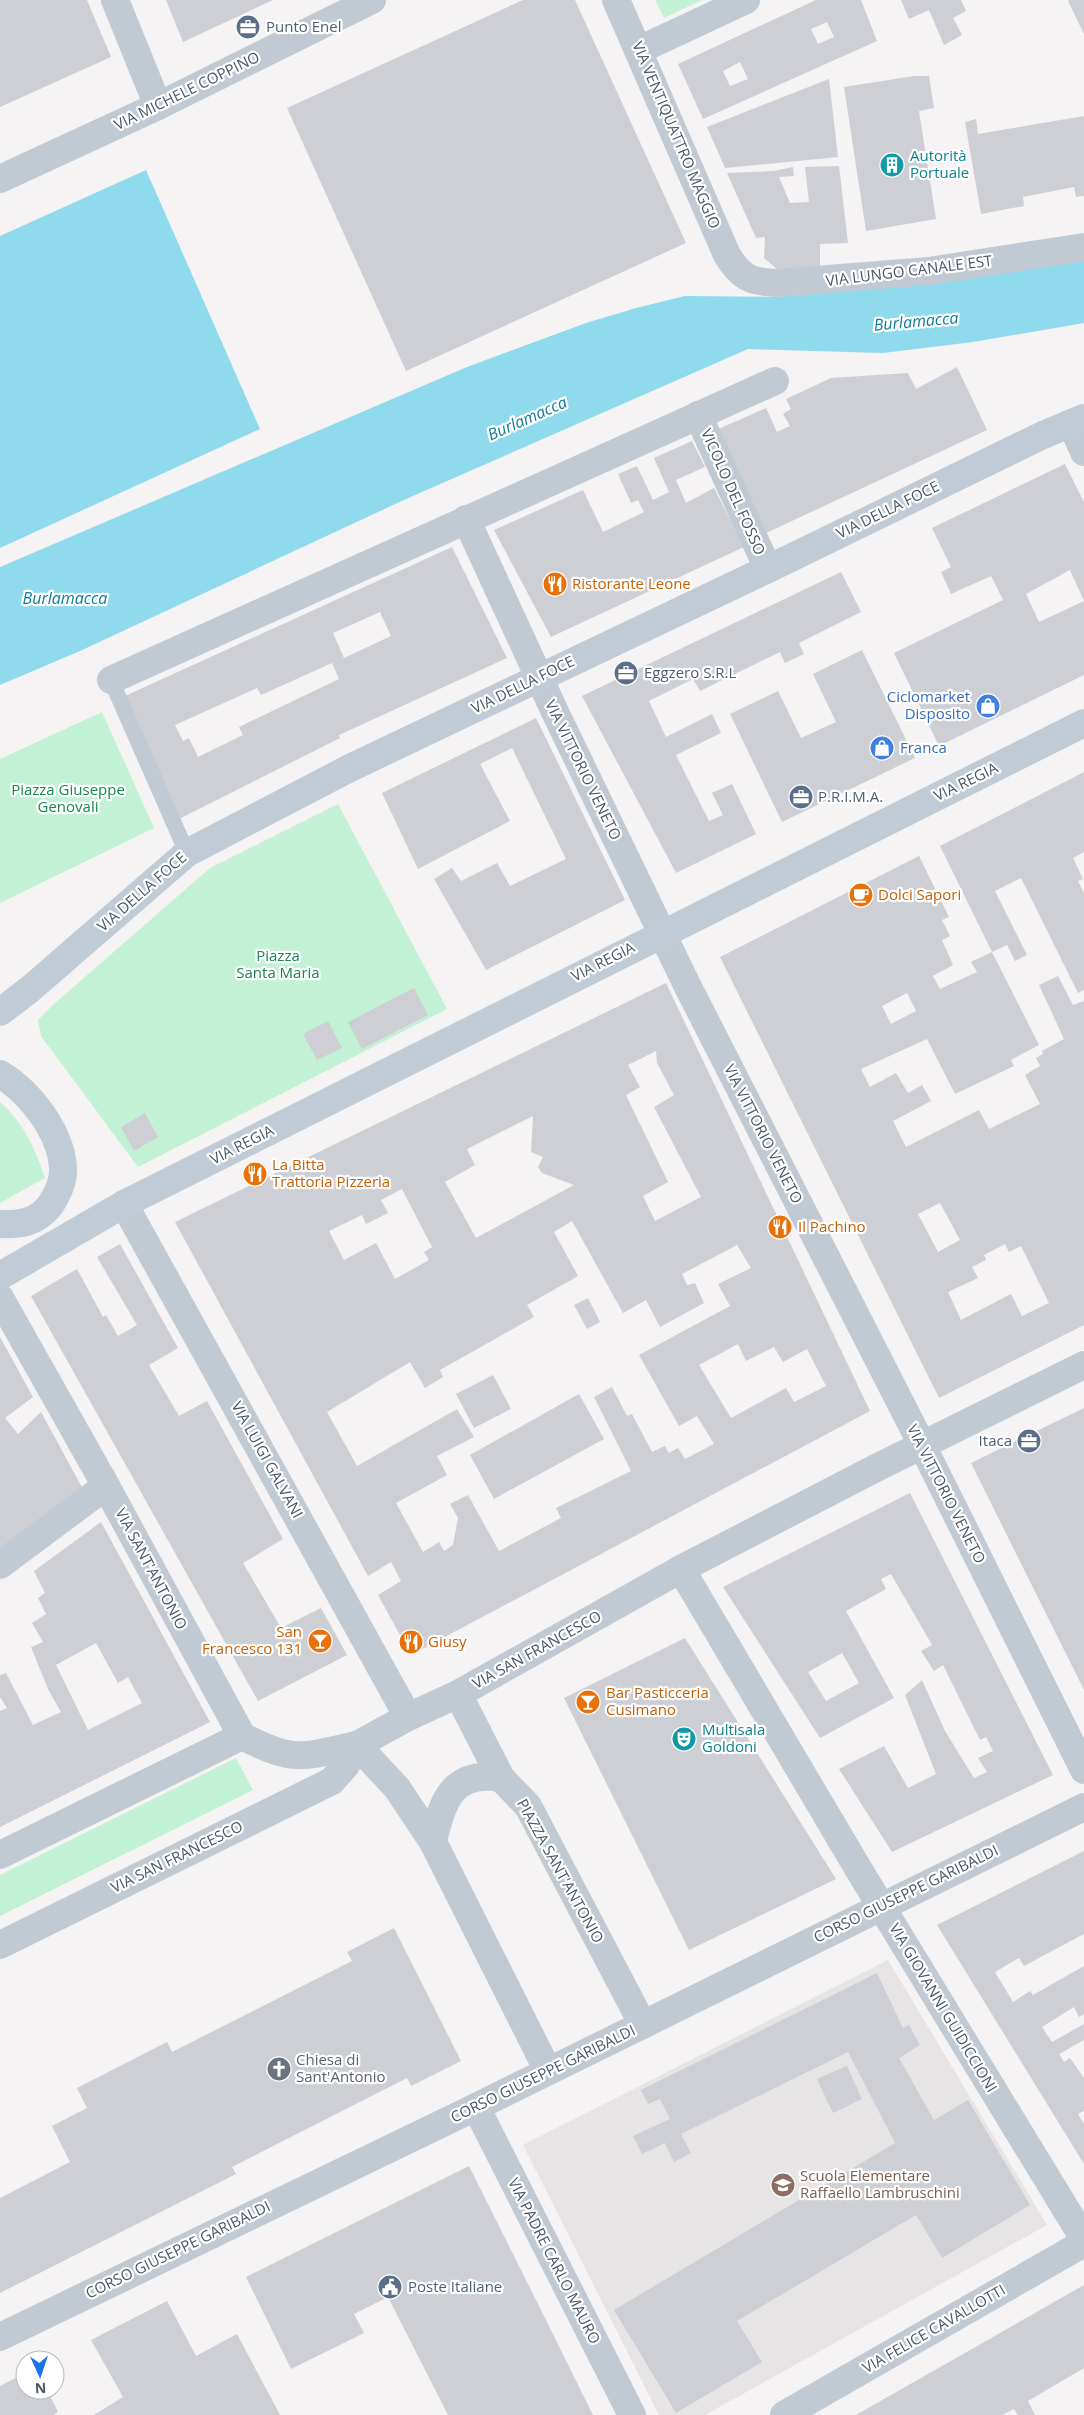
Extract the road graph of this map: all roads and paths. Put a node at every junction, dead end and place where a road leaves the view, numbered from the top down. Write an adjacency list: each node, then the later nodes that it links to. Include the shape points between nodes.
1 (116, 0): 6 (street)
2 (372, 0): 6 (street, VIA MICHELE COPPINO)
3 (616, 0): 5 (street, VIA VENTIQUATTRO MAGGIO)
4 (746, 0): 5 (street)
5 (639, 50): 9 (street, VIA VENTIQUATTRO MAGGIO)
6 (158, 106): 7 (street, VIA MICHELE COPPINO)
7 (0, 179)
8 (1084, 246): 9 (street, VIA LUNGO CANALE EST, via 929,271 797,283 759,282)
9 (736, 270)
10 (775, 381): 11 (street)
11 (698, 415): 14 (street); 15 (street, VICOLO DEL FOSSO)
12 (1077, 420): 13 (street); 15 (street, VIA DELLA FOCE)
13 (1084, 452)
14 (466, 519): 16 (street, VIA VITTORIO VENETO); 17 (street)
15 (768, 569): 16 (street, VIA DELLA FOCE)
16 (539, 677): 19 (street, VIA DELLA FOCE, via 348,769); 20 (street, VIA VITTORIO VENETO)
17 (111, 680): 19 (lane)
18 (1084, 723): 20 (street, VIA REGIA)
19 (187, 853): 21 (street, VIA DELLA FOCE)
20 (661, 933): 23 (street, VIA REGIA); 29 (street, VIA VITTORIO VENETO)
21 (0, 1012)
22 (0, 1074): 24 (street, via 27,1096 49,1127 61,1154 64,1170 61,1186 47,1210)
23 (124, 1204): 24 (street, VIA REGIA); 26 (street, VIA REGIA); 34 (street, VIA LUIGI GALVANI)
24 (36, 1220): 25 (street)
25 (0, 1224)
26 (0, 1276)
27 (0, 1298): 30 (street, VIA SANT'ANTONIO)
28 (1084, 1365): 29 (street, VIA SAN FRANCESCO)
29 (922, 1445): 32 (street, VIA SAN FRANCESCO); 37 (street, VIA VITTORIO VENETO)
30 (106, 1486): 31 (street); 35 (street, VIA SANT'ANTONIO)
31 (0, 1565)
32 (681, 1569): 33 (street, VIA SAN FRANCESCO); 42 (street, VIA GIOVANNI GUIDICCIONI)
33 (458, 1694): 34 (street, VIA SAN FRANCESCO); 38 (street, PIAZZA SANT'ANTONIO)
34 (408, 1717): 36 (street, VIA SAN FRANCESCO)
35 (242, 1736): 36 (street, via 272,1751 291,1756); 41 (street)
36 (357, 1745): 40 (street, via 397,1788); 43 (street, VIA SAN FRANCESCO, via 332,1781)
37 (1084, 1770)
38 (501, 1778): 40 (street, via 478,1776 452,1790 441,1809); 44 (street, PIAZZA SANT'ANTONIO, via 528,1806)
39 (1084, 1807): 42 (street, CORSO GIUSEPPE GARIBALDI)
40 (432, 1842): 45 (street)
41 (0, 1854)
42 (881, 1906): 44 (street, CORSO GIUSEPPE GARIBALDI); 47 (street, VIA GIOVANNI GUIDICCIONI)
43 (0, 1945)
44 (643, 2025): 45 (street, CORSO GIUSEPPE GARIBALDI)
45 (548, 2071): 46 (street, CORSO GIUSEPPE GARIBALDI)
46 (476, 2107): 49 (street, CORSO GIUSEPPE GARIBALDI); 50 (street, VIA PADRE CARLO MAURO)
47 (1084, 2239)
48 (1084, 2243): 51 (street, VIA FELICE CAVALLOTTI)
49 (0, 2336)
50 (632, 2415)
51 (784, 2415)

